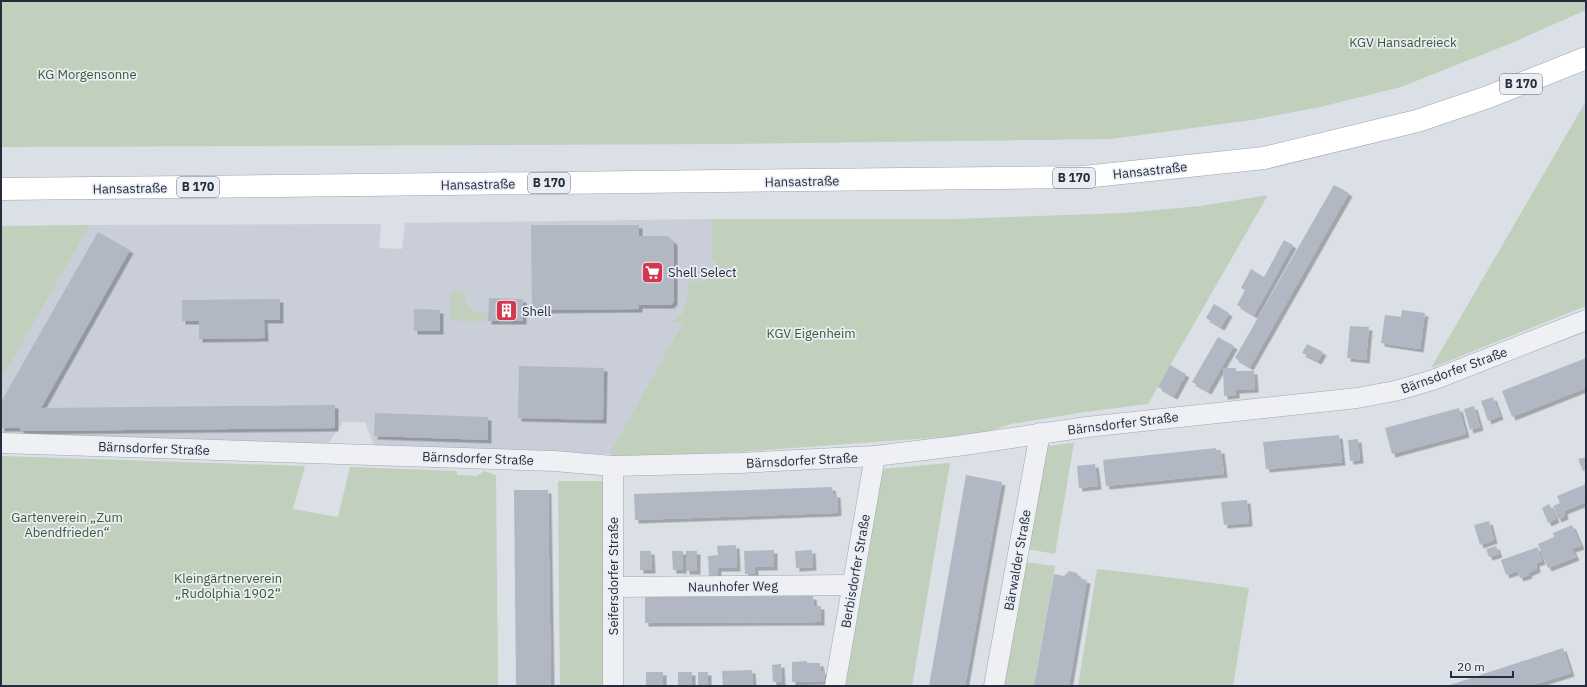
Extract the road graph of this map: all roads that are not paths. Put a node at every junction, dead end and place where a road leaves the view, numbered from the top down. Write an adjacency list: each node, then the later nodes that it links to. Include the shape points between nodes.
1 (1586, 58): 2 (main road, Hansastraße / B 170, via 1488,97 1417,121 1264,158 1084,178)
2 (1, 189)
3 (1586, 320): 4 (street, Bärnsdorfer Straße, via 1433,380 1395,391 1357,398)
4 (1040, 434): 6 (street, Bärnsdorfer Straße); 12 (street, Bärwalder Straße)
5 (1, 443): 7 (street, Bärnsdorfer Straße, via 554,461)
6 (875, 456): 7 (street, Bärnsdorfer Straße); 8 (street, Berbisdorfer Straße)
7 (613, 466): 9 (street, Seifersdorfer Straße)
8 (852, 585): 9 (street, Naunhofer Weg); 11 (street, Berbisdorfer Straße)
9 (613, 587): 10 (street, Seifersdorfer Straße)
10 (613, 686)
11 (835, 686)
12 (994, 686)

